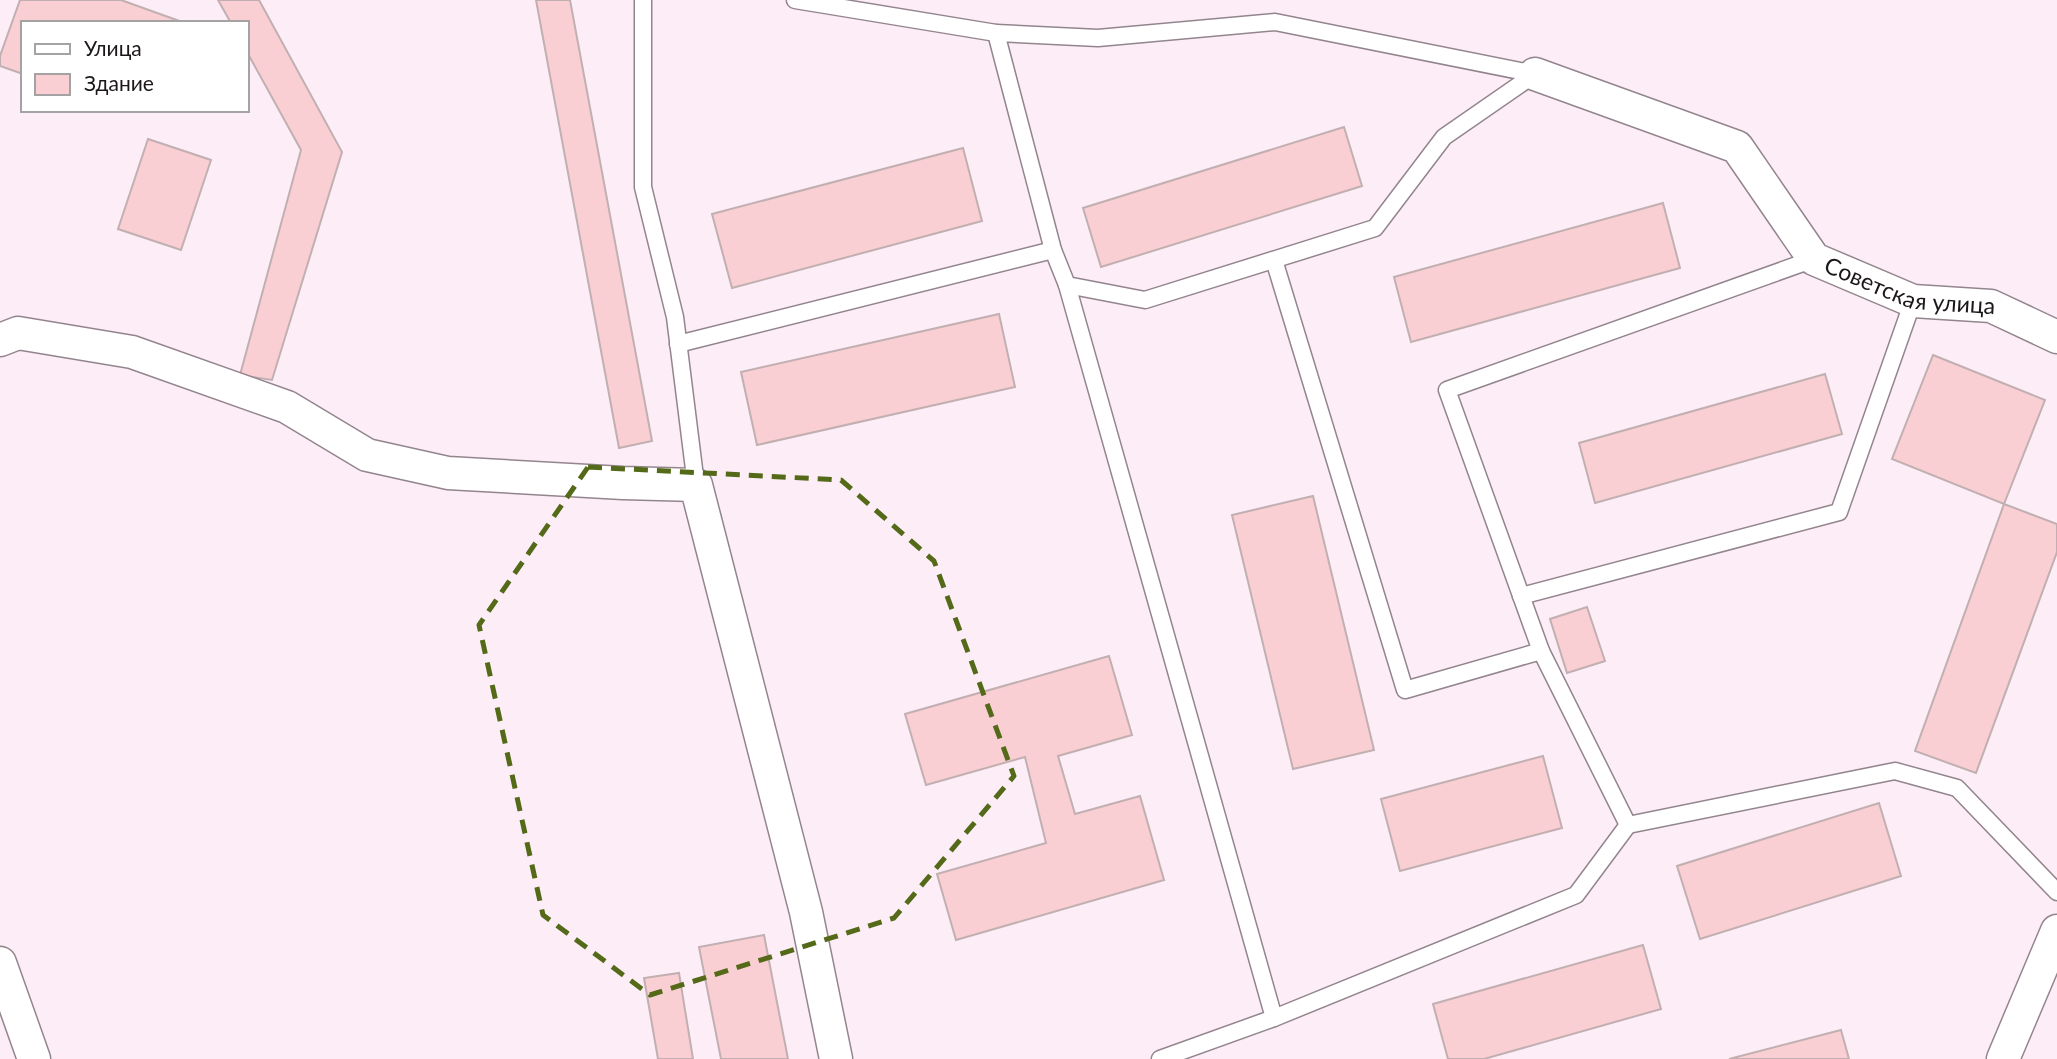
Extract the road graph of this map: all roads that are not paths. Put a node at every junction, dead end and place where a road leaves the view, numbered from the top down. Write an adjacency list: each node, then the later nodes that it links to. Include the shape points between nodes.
1 (643, 0): 12 (lane, via 643,187)
2 (795, 0): 3 (lane)
3 (996, 33): 4 (lane, via 1098,38 1275,22); 5 (lane)
4 (1535, 74): 6 (street, Советская улица, via 1737,147); 7 (lane, via 1444,137 1375,228)
5 (1053, 250): 8 (lane); 12 (lane)
6 (1814, 259): 9 (street, Советская улица); 14 (lane, via 1447,390)
7 (1274, 260): 8 (lane, via 1146,300); 15 (lane, via 1405,690)
8 (1067, 285): 20 (lane)
9 (1913, 301): 10 (street, Советская улица, via 1991,306); 14 (lane, via 1839,512)
10 (2057, 337)
11 (0, 340): 13 (street, via 18,333 132,352 287,407 367,455 448,472)
12 (678, 344): 13 (lane)
13 (696, 485): 22 (street, via 806,912)
14 (1521, 596): 15 (lane)
15 (1541, 651): 16 (lane)
16 (1628, 825): 17 (lane, via 1895,771 1957,788); 20 (lane, via 1576,895)
17 (2057, 891)
18 (2057, 931): 24 (street)
19 (0, 963): 21 (street)
20 (1274, 1018): 23 (lane)
21 (34, 1059)
22 (836, 1059)
23 (1160, 1059)
24 (2003, 1059)

